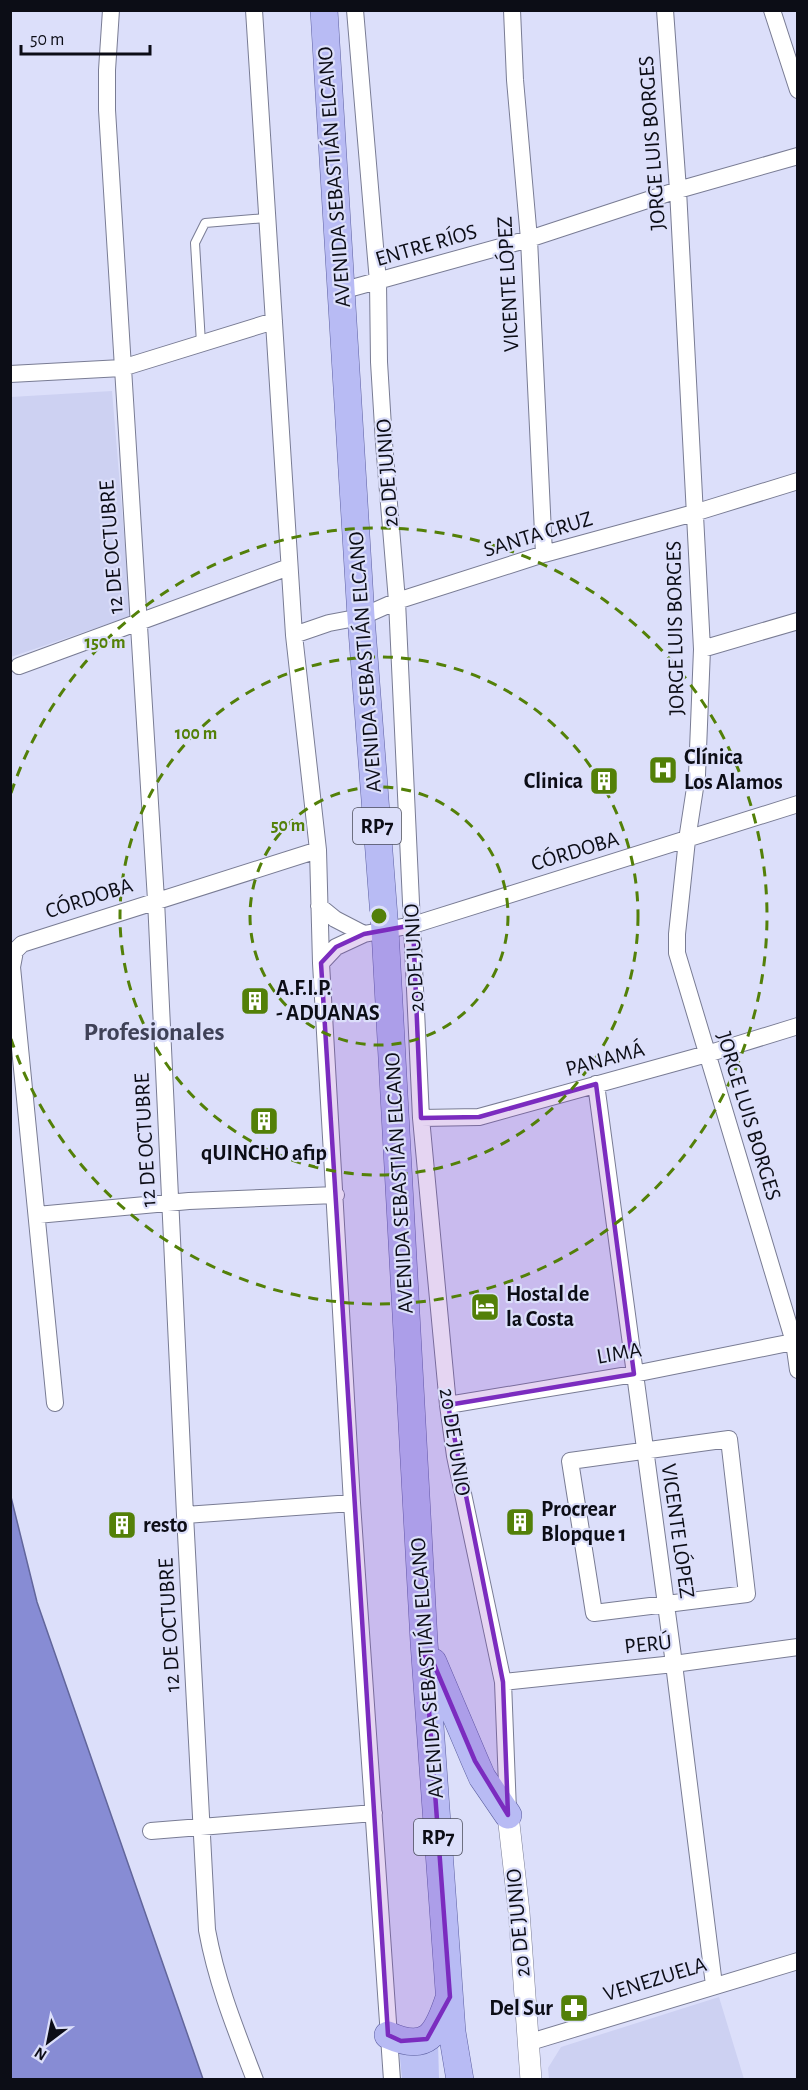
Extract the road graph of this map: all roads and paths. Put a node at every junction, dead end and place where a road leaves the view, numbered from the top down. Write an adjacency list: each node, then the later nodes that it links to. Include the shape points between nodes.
1 (111, 10): 17 (street, 12 DE OCTUBRE, via 107,110)
2 (254, 10): 11 (street)
3 (324, 10): 14 (main road, AVENIDA SEBASTIÁN ELCANO / RP7)
4 (355, 10): 13 (street, 20 DE JUNIO)
5 (512, 10): 12 (street, VICENTE LÓPEZ)
6 (665, 10): 10 (street, JORGE LUIS BORGES)
7 (772, 10): 8 (street)
8 (798, 90)
9 (798, 156): 10 (street, ENTRE RÍOS)
10 (678, 190): 12 (street, ENTRE RÍOS); 20 (street, JORGE LUIS BORGES)
11 (266, 218): 15 (street); 16 (lane, via 205,223 195,243)
12 (529, 239): 13 (street, ENTRE RÍOS); 21 (street, VICENTE LÓPEZ)
13 (378, 282): 14 (street, ENTRE RÍOS); 23 (street, 20 DE JUNIO, via 383,432)
14 (341, 291): 24 (main road, AVENIDA SEBASTIÁN ELCANO / RP7)
15 (274, 321): 16 (street); 22 (street)
16 (201, 343): 17 (street)
17 (122, 368): 18 (street); 26 (street, 12 DE OCTUBRE)
18 (10, 374)
19 (798, 481): 20 (street, SANTA CRUZ)
20 (694, 513): 21 (street, SANTA CRUZ); 28 (street, JORGE LUIS BORGES)
21 (544, 554): 23 (street, SANTA CRUZ)
22 (290, 567): 26 (street); 27 (street)
23 (397, 602): 24 (street, SANTA CRUZ); 35 (street, 20 DE JUNIO)
24 (361, 617): 27 (street, SANTA CRUZ); 36 (main road, AVENIDA SEBASTIÁN ELCANO / RP7)
25 (798, 621): 28 (street)
26 (138, 622): 29 (street); 33 (street, 12 DE OCTUBRE)
27 (294, 634): 32 (street)
28 (702, 649): 31 (street, JORGE LUIS BORGES, via 697,775)
29 (19, 666)
30 (798, 804): 31 (street, CÓRDOBA)
31 (687, 840): 35 (street, CÓRDOBA); 39 (street, JORGE LUIS BORGES, via 677,953)
32 (318, 850): 33 (street, CÓRDOBA); 34 (street)
33 (156, 900): 43 (street, 12 DE OCTUBRE); 44 (street, CÓRDOBA, via 22,944 15,951 12,967)
34 (319, 906): 36 (street, via 335,919); 37 (street)
35 (413, 925): 36 (street, CÓRDOBA); 41 (street, 20 DE JUNIO)
36 (374, 932): 37 (street, CÓRDOBA, via 336,947); 54 (main road, AVENIDA SEBASTIÁN ELCANO / RP7)
37 (321, 963): 42 (street)
38 (798, 1026): 39 (street, PANAMÁ)
39 (707, 1054): 40 (street, PANAMÁ); 45 (street, JORGE LUIS BORGES)
40 (597, 1084): 41 (street, PANAMÁ, via 480,1117); 47 (street, VICENTE LÓPEZ)
41 (421, 1118): 49 (street, 20 DE JUNIO)
42 (336, 1195): 43 (street); 51 (street)
43 (171, 1202): 44 (street); 52 (street, 12 DE OCTUBRE)
44 (38, 1215): 48 (street)
45 (796, 1342): 46 (street, JORGE LUIS BORGES); 47 (street, LIMA)
46 (798, 1370)
47 (634, 1374): 49 (street, LIMA); 50 (street, VICENTE LÓPEZ)
48 (55, 1403)
49 (448, 1405): 57 (street, 20 DE JUNIO)
50 (644, 1449): 53 (street, VICENTE LÓPEZ); 53 (street, via 570,1461 594,1613); 53 (street, via 729,1439 747,1594)
51 (352, 1503): 52 (street); 58 (street)
52 (185, 1515): 60 (street, 12 DE OCTUBRE)
53 (666, 1605): 56 (street, VICENTE LÓPEZ)
54 (424, 1642): 59 (main road, via 474,1761); 64 (main road, AVENIDA SEBASTIÁN ELCANO / RP7)
55 (798, 1647): 56 (street, PERÚ)
56 (674, 1664): 57 (street, PERÚ); 63 (street, VICENTE LÓPEZ)
57 (502, 1682): 59 (street, 20 DE JUNIO)
58 (374, 1813): 60 (street); 66 (street)
59 (508, 1815): 67 (street, 20 DE JUNIO)
60 (203, 1826): 61 (street); 68 (street, 12 DE OCTUBRE, via 207,1930 214,1967)
61 (151, 1831)
62 (798, 1961): 63 (street, VENEZUELA)
63 (714, 1985): 67 (street, VENEZUELA)
64 (450, 1997): 65 (main road, AVENIDA SEBASTIÁN ELCANO / RP7); 66 (main road, via 427,2039 417,2043)
65 (452, 2032): 70 (main road, AVENIDA SEBASTIÁN ELCANO / RP7); 71 (main road, AVENIDA SEBASTIÁN ELCANO / RP7)
66 (388, 2035): 69 (street)
67 (527, 2043): 72 (street, 20 DE JUNIO)
68 (255, 2079)
69 (392, 2079)
70 (446, 2079)
71 (460, 2079)
72 (531, 2079)

